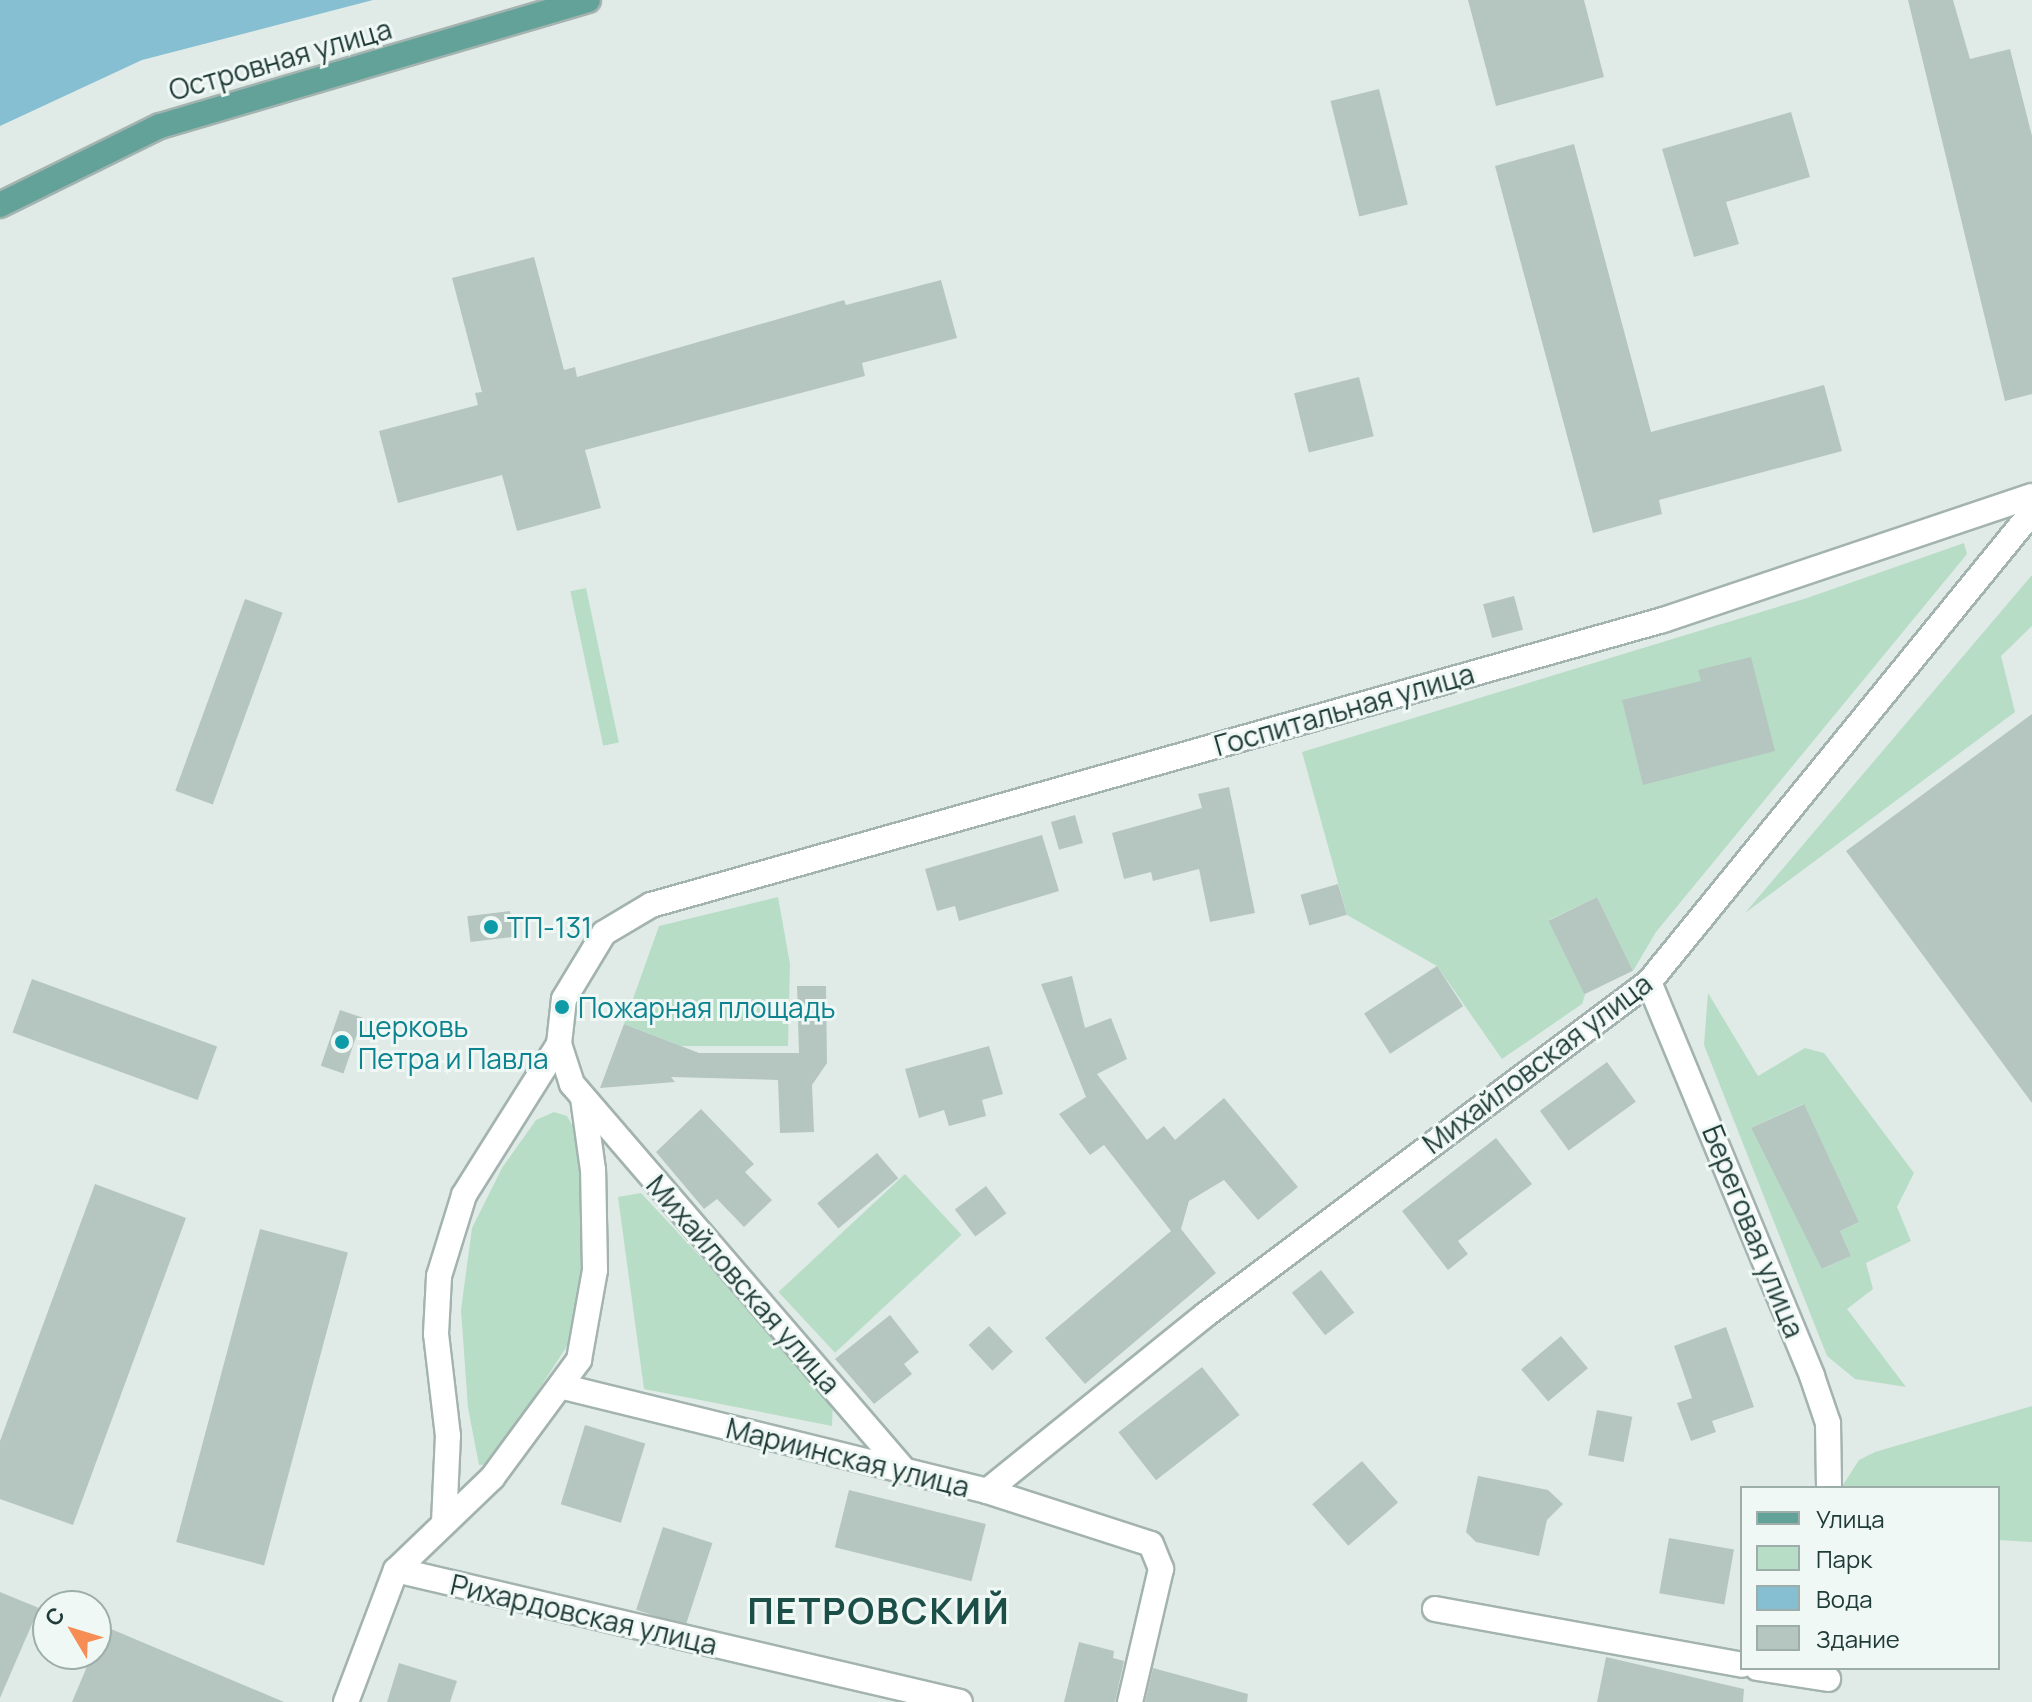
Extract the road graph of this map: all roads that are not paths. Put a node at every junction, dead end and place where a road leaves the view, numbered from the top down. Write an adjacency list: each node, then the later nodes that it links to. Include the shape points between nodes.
1 (588, 0): 2 (main road, Островная улица, via 160,126)
2 (0, 205)
3 (2032, 496): 6 (street, Госпитальная улица, via 1663,620 651,905 604,933 564,999)
4 (2032, 512): 5 (street, Михайловская улица)
5 (1649, 982): 10 (street, Береговая улица, via 1812,1376 1828,1423); 11 (street, Михайловская улица, via 1205,1315)
6 (559, 1044): 7 (street); 12 (street, via 464,1195 439,1276 436,1334 449,1464)
7 (583, 1098): 8 (street, via 593,1170 595,1270 587,1333); 9 (street, Михайловская улица)
8 (564, 1387): 9 (street, Мариинская улица); 12 (street, via 492,1478)
9 (905, 1471): 11 (street, Мариинская улица)
10 (1829, 1486)
11 (987, 1491): 20 (street, Мариинская улица, via 1151,1544 1161,1569)
12 (444, 1523): 13 (street)
13 (396, 1570): 18 (street); 19 (street, Рихардовская улица)
14 (1435, 1609): 15 (street)
15 (1740, 1665)
16 (1766, 1670): 17 (street)
17 (1828, 1683)
18 (346, 1702)
19 (960, 1702)
20 (1130, 1702)

